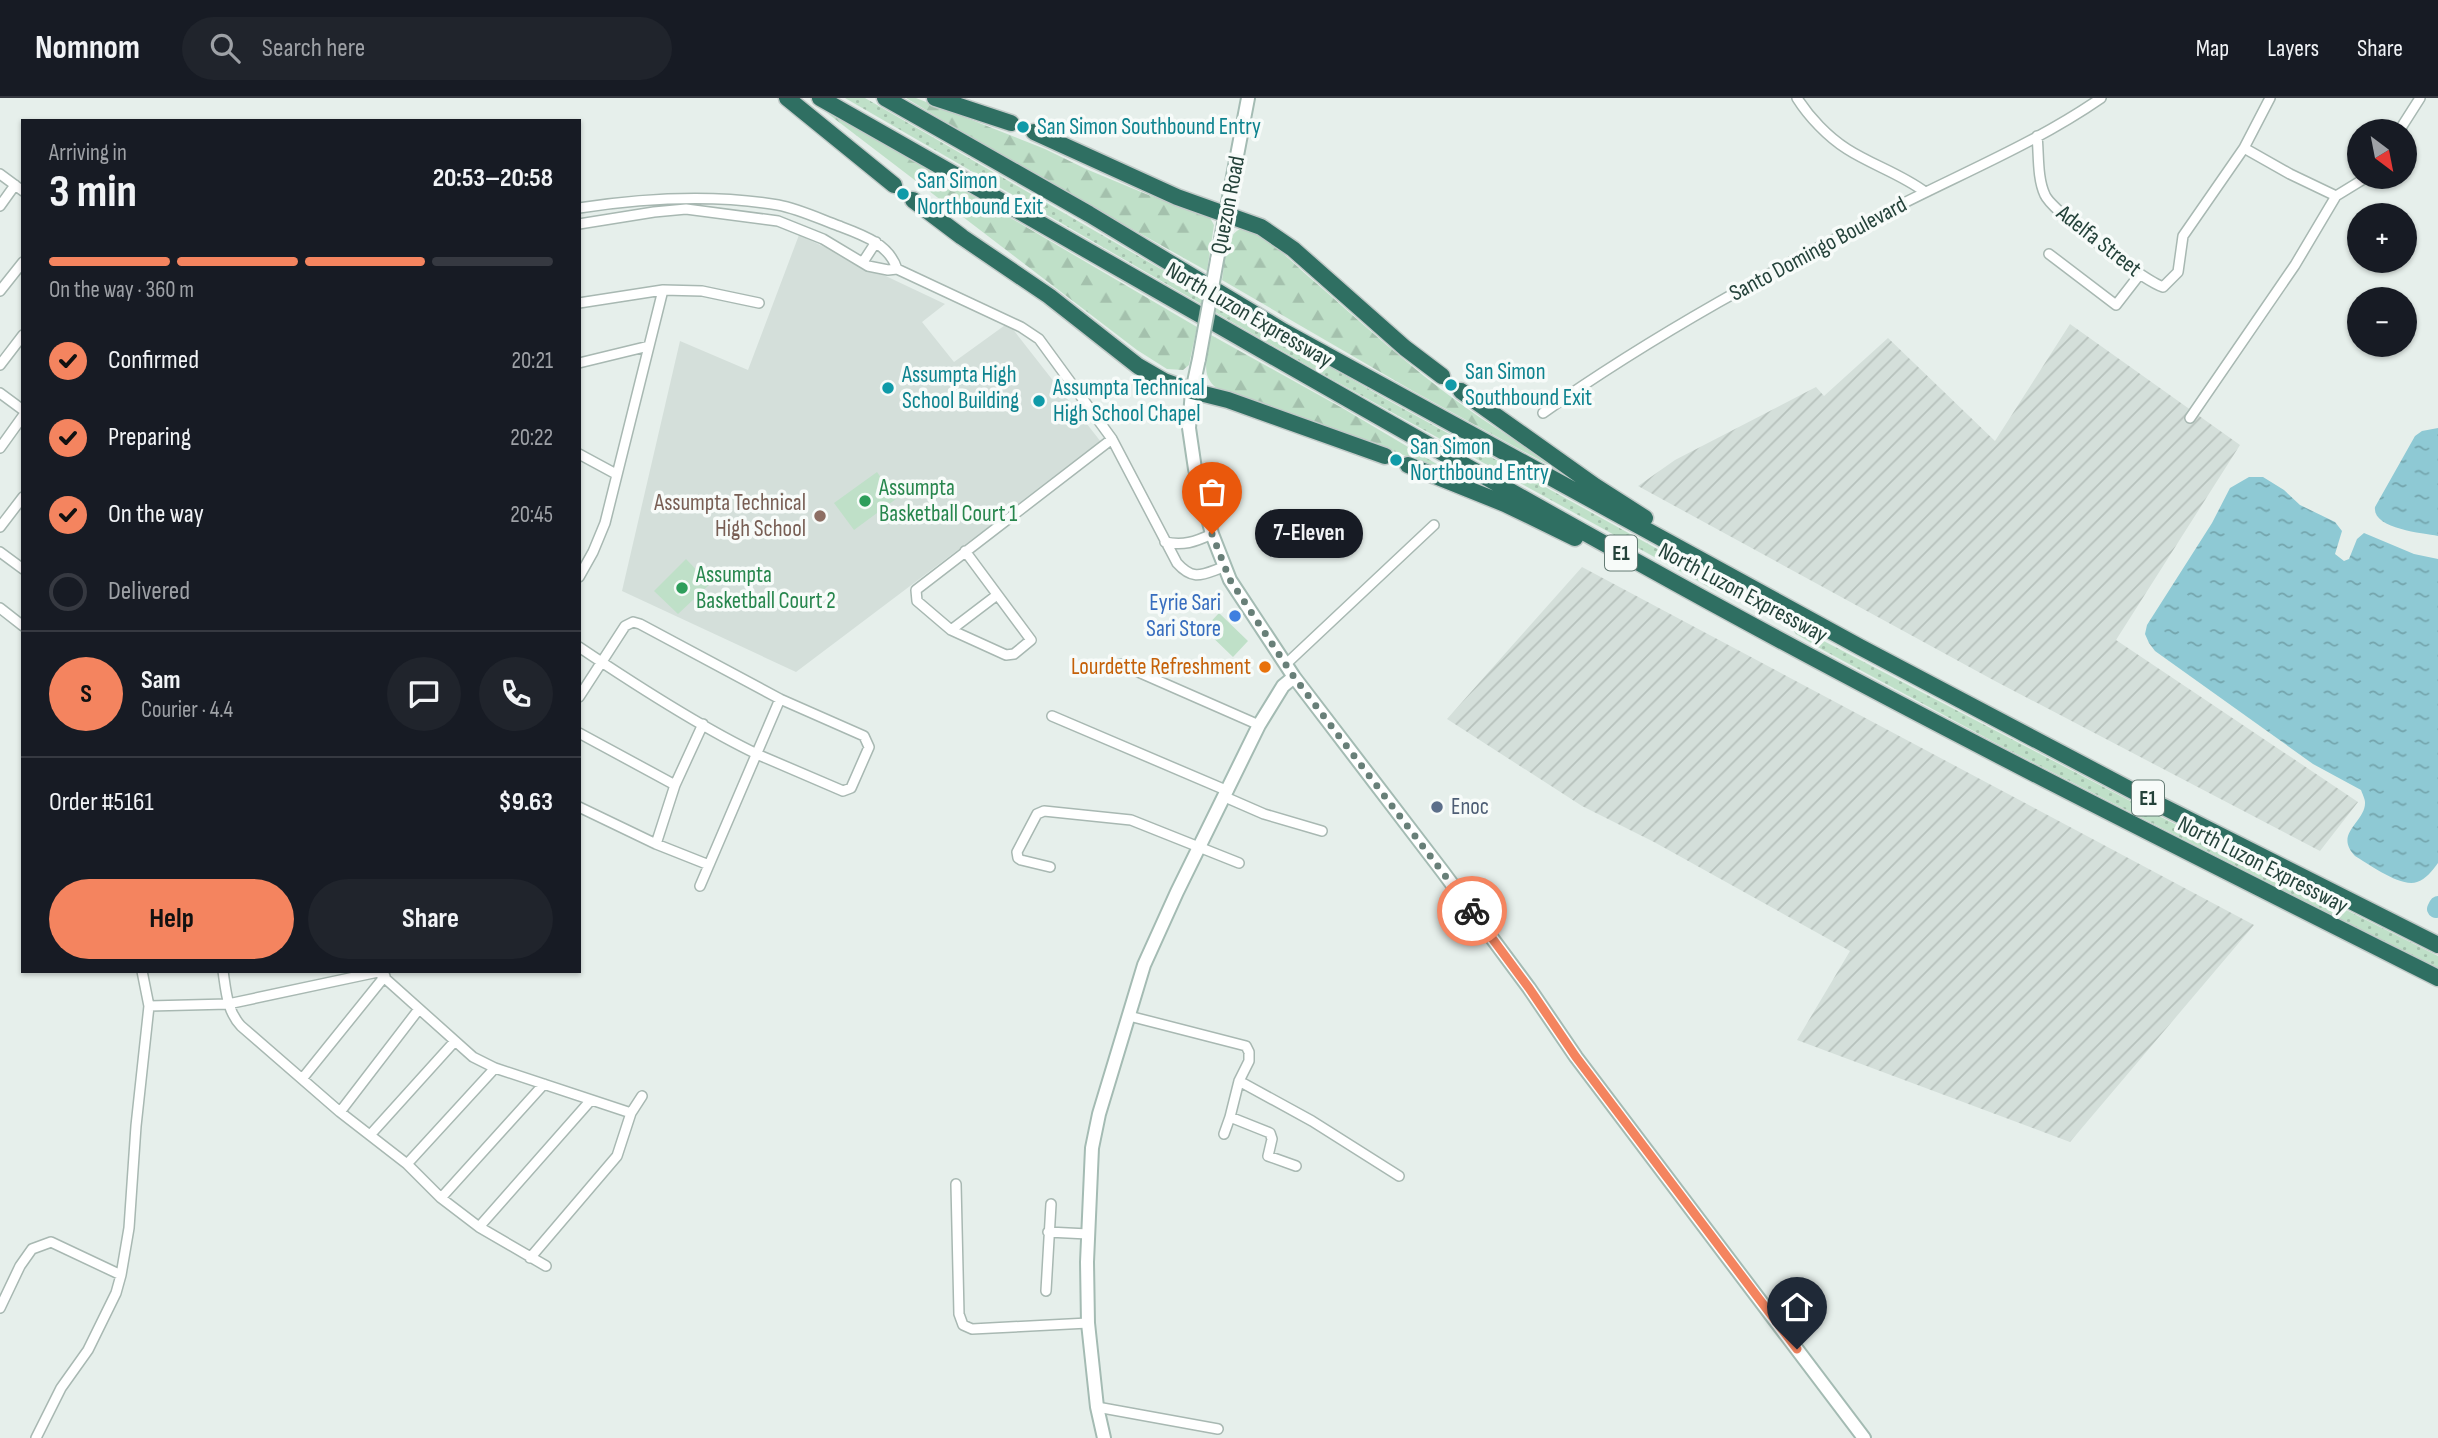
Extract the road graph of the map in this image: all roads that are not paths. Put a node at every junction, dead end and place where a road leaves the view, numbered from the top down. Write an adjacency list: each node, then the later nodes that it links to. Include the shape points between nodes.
1 (787, 98): 16 (highway)
2 (820, 98): 63 (highway, North Luzon Expressway / E1)
3 (885, 98): 71 (highway, North Luzon Expressway / E1, via 1283,331)
4 (935, 98): 11 (highway)
5 (1248, 98): 24 (main road, Quezon Road)
6 (1797, 98): 19 (street, via 1807,114 1847,149)
7 (2101, 98): 13 (street, Santo Domingo Boulevard)
8 (2270, 98): 14 (street, Adelfa Street)
9 (2420, 98): 10 (street)
10 (2407, 119)
11 (1011, 123)
12 (1034, 132): 24 (highway)
13 (2037, 136): 19 (street, Santo Domingo Boulevard); 33 (street, Adelfa Street, via 2046,198)
14 (2244, 148): 20 (street); 33 (street, Adelfa Street, via 2183,236 2178,272 2163,287)
15 (0, 174): 17 (street)
16 (894, 185)
17 (19, 188): 22 (street)
18 (2347, 189): 20 (street)
19 (1925, 192): 47 (street, Santo Domingo Boulevard, via 1741,288 1607,368)
20 (2336, 196): 48 (street, via 2295,265)
21 (913, 200): 43 (highway, via 1138,366)
22 (0, 206)
23 (581, 208): 25 (street, via 694,198 780,206)
24 (1226, 215): 42 (highway, via 1261,228 1293,249); 43 (main road, Quezon Road, bridge)
25 (828, 222): 27 (street); 28 (street)
26 (581, 224): 27 (street, via 686,209 778,221)
27 (823, 239): 30 (street)
28 (876, 242): 30 (street); 32 (street, via 889,252)
29 (2049, 254): 33 (street, via 2116,305)
30 (863, 262): 32 (street, via 877,269)
31 (21, 265): 35 (street)
32 (897, 269): 50 (street, via 1039,339)
33 (2140, 274)
34 (663, 290): 36 (street); 37 (street, via 702,291); 39 (street)
35 (0, 291)
36 (581, 303)
37 (759, 303)
38 (21, 338): 41 (street)
39 (649, 346): 40 (street); 55 (street)
40 (581, 363)
41 (0, 365)
42 (1442, 376)
43 (1192, 391): 53 (highway); 59 (main road, Quezon Road, via 1189,428 1200,497)
44 (1461, 391): 71 (highway, via 1628,507 1833,624)
45 (0, 393): 46 (street)
46 (21, 409)
47 (1543, 413)
48 (2190, 418)
49 (21, 419): 51 (street)
50 (1112, 439): 60 (street); 61 (street)
51 (0, 448)
52 (581, 455): 55 (street)
53 (1385, 456)
54 (1408, 465): 63 (highway, via 1505,504 1616,558)
55 (616, 474): 66 (street, via 605,523)
56 (21, 500): 58 (street)
57 (1434, 525): 75 (street)
58 (0, 527)
59 (1212, 534): 60 (street, via 1194,543); 64 (main road, Quezon Road)
60 (1165, 542): 64 (street, via 1190,575)
61 (965, 551): 67 (street); 70 (street, via 916,590 916,601)
62 (0, 552): 65 (street)
63 (1641, 564): 98 (highway, North Luzon Expressway / E1, via 1864,685)
64 (1224, 567): 75 (main road, Quezon Road)
65 (21, 568)
66 (581, 574)
67 (997, 595): 70 (street); 70 (street, via 1031,640 1014,654 1004,654)
68 (0, 608): 69 (street)
69 (21, 624)
70 (951, 630)
71 (1860, 647): 94 (highway, North Luzon Expressway / E1)
72 (581, 649): 73 (street)
73 (602, 663): 77 (street); 78 (street, via 625,626 633,622); 80 (street)
74 (1120, 664): 81 (street)
75 (1286, 665): 76 (main road, Quezon Road)
76 (1294, 677): 81 (main road, via 1283,686); 134 (main road, Quezon Road)
77 (581, 695)
78 (780, 699): 83 (street); 83 (street, via 864,736 869,747 851,788 843,791)
79 (1052, 716): 85 (street)
80 (703, 724): 83 (street); 84 (street)
81 (1259, 726): 85 (main road)
82 (581, 734): 84 (street)
83 (757, 754): 91 (street)
84 (675, 785): 88 (street)
85 (1226, 794): 87 (street, via 1264,814); 89 (main road)
86 (581, 808): 88 (street)
87 (1322, 831)
88 (656, 844): 91 (street)
89 (1200, 847): 90 (street); 92 (street, via 1131,820 1044,811 1037,814 1017,852 1021,860); 102 (main road, via 1144,965)
90 (1239, 863)
91 (709, 865): 93 (street)
92 (1050, 867)
93 (700, 886)
94 (2438, 945)
95 (142, 973): 100 (street)
96 (223, 973): 99 (street)
97 (380, 973): 99 (street); 101 (street); 105 (street)
98 (2438, 978)
99 (228, 1004): 100 (street); 105 (street, via 234,1019)
100 (149, 1006): 126 (street)
101 (419, 1009): 103 (street); 110 (street)
102 (1129, 1016): 106 (street, via 1246,1046 1249,1061); 123 (main road, via 1094,1137)
103 (455, 1041): 104 (street); 113 (street)
104 (495, 1068): 107 (street); 115 (street)
105 (302, 1079): 110 (street)
106 (1239, 1081): 112 (street); 117 (street)
107 (544, 1084): 109 (street); 119 (street)
108 (642, 1096): 111 (street)
109 (591, 1100): 111 (street); 121 (street)
110 (340, 1112): 113 (street)
111 (631, 1113): 124 (street, via 617,1156)
112 (1230, 1117): 114 (street); 116 (street, via 1270,1133 1268,1156)
113 (371, 1134): 115 (street)
114 (1224, 1134)
115 (407, 1164): 119 (street)
116 (1296, 1166)
117 (1399, 1176)
118 (956, 1184): 129 (street, via 963,1325 972,1329)
119 (441, 1198): 121 (street)
120 (1051, 1204): 122 (street)
121 (480, 1227): 124 (street)
122 (1048, 1232): 123 (street); 127 (street)
123 (1088, 1234): 129 (main road)
124 (530, 1258): 125 (street)
125 (546, 1266)
126 (121, 1275): 128 (street, via 51,1242 32,1249); 132 (street, via 88,1350 61,1388)
127 (1046, 1291)
128 (0, 1308)
129 (1088, 1323): 130 (main road)
130 (1097, 1407): 131 (street); 133 (main road)
131 (1218, 1429)
132 (36, 1438)
133 (1104, 1438)
134 (1864, 1438)

